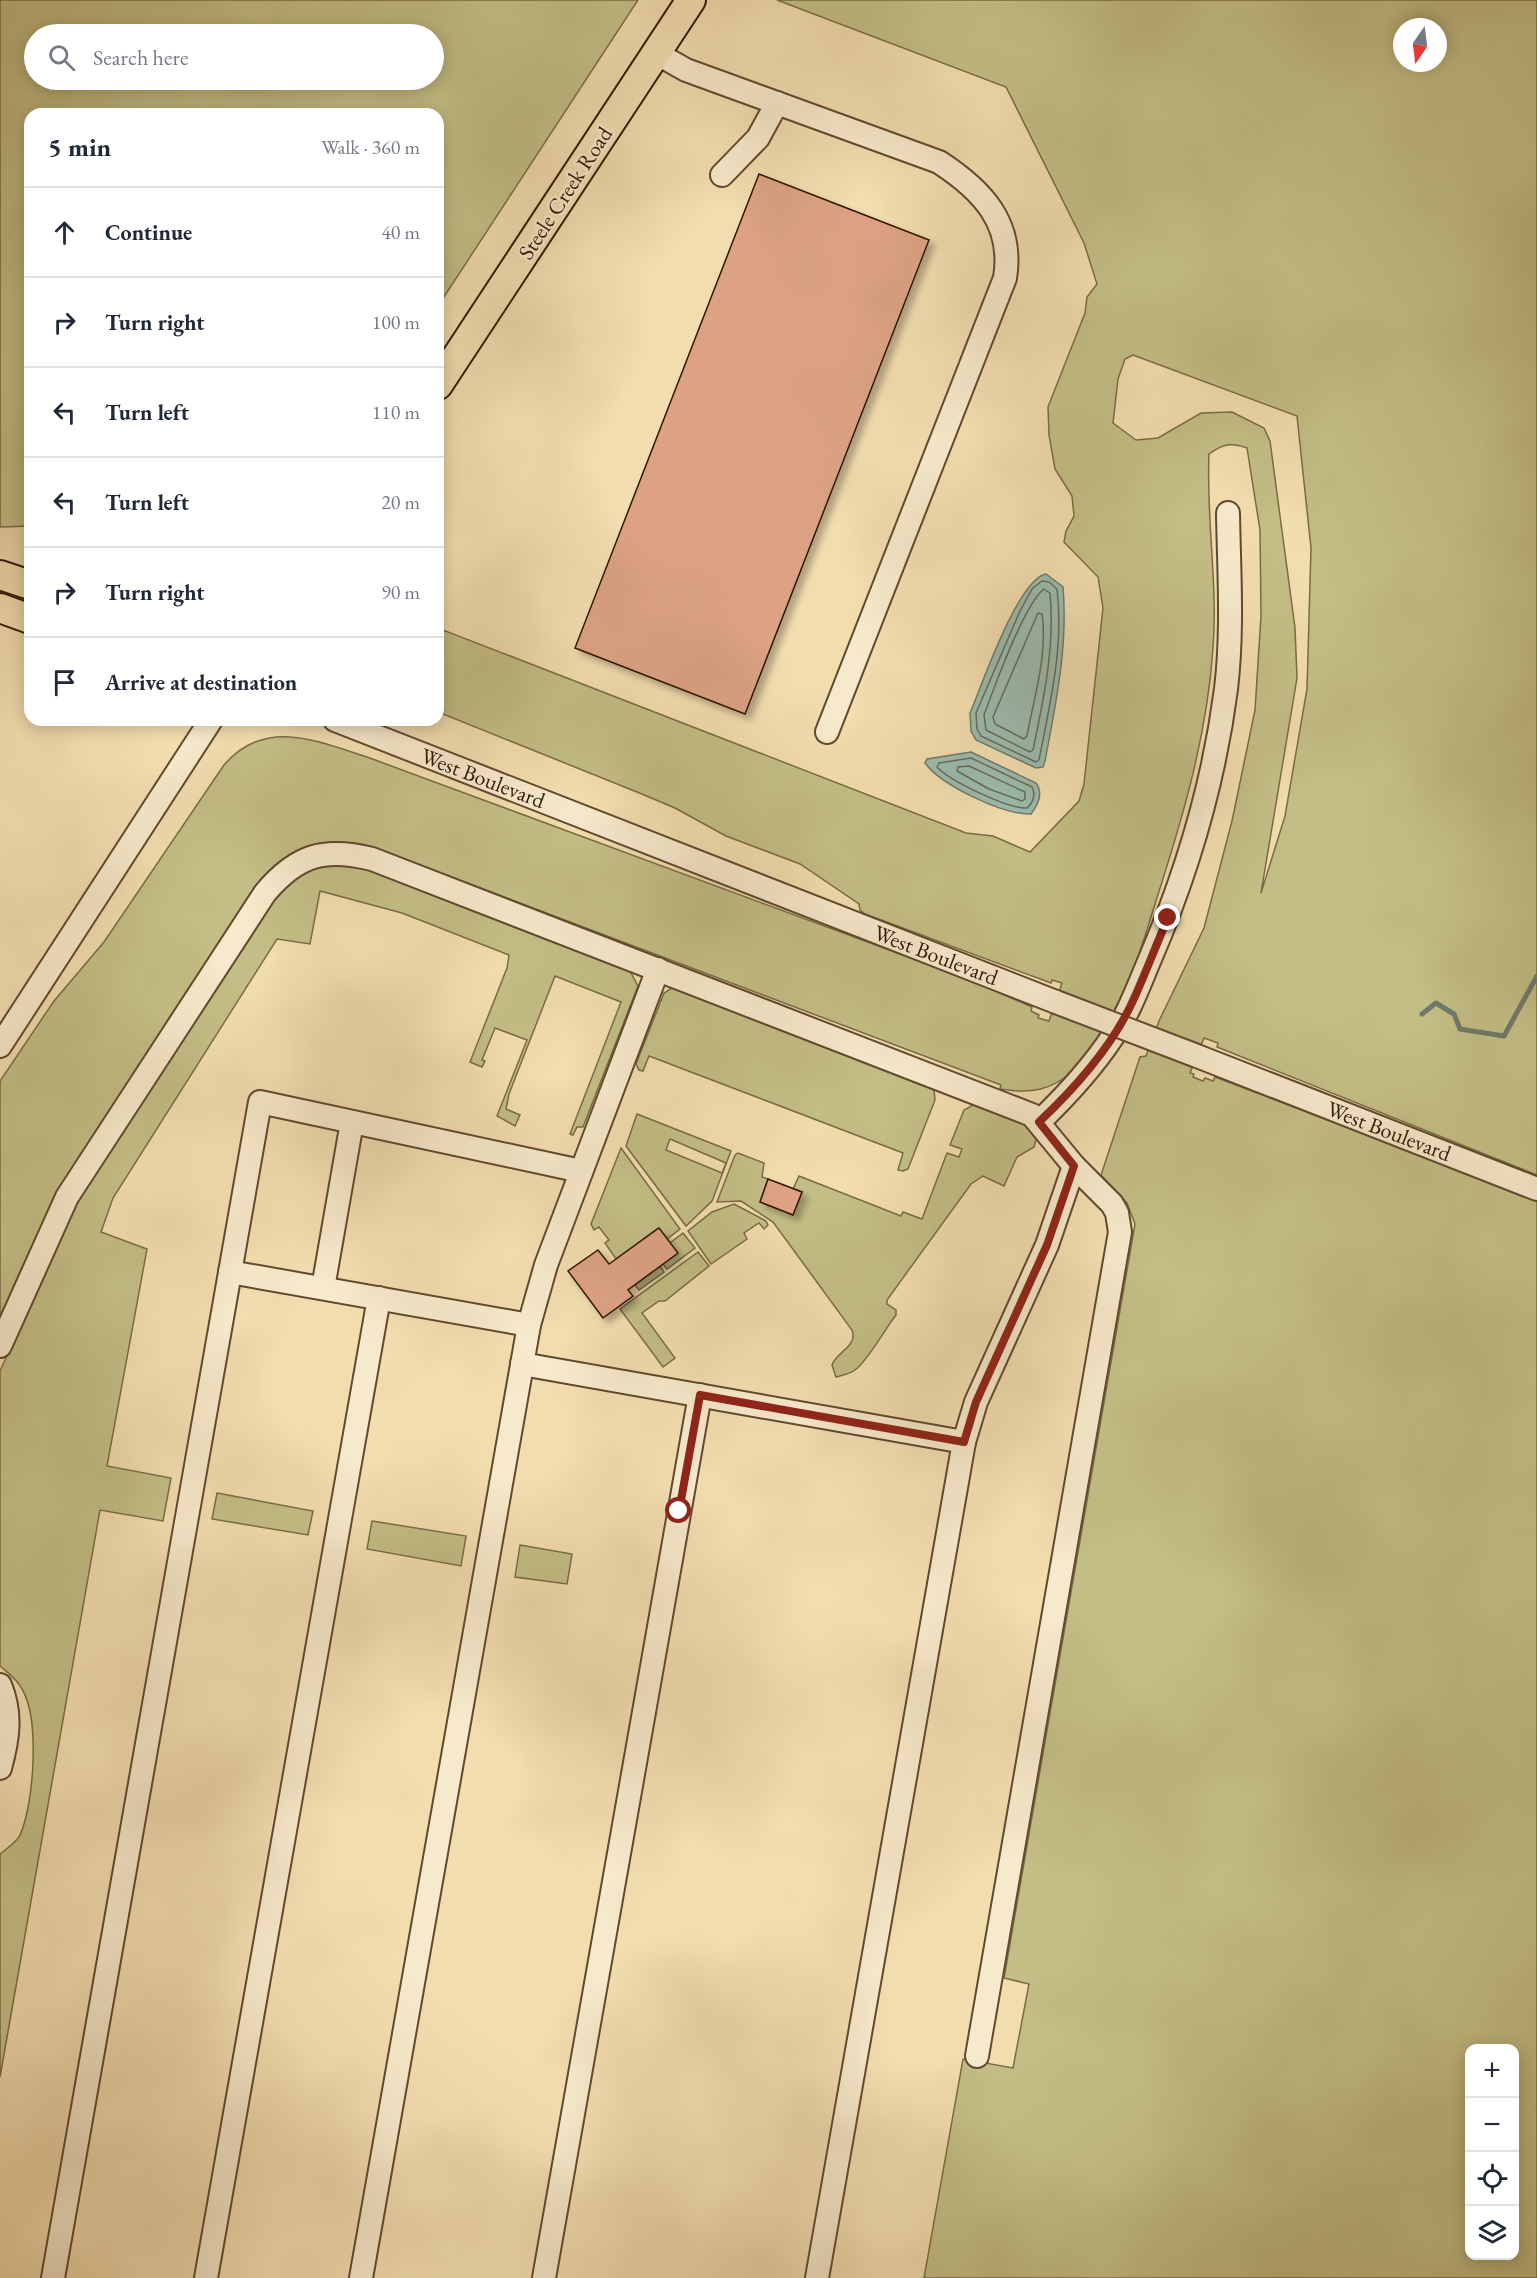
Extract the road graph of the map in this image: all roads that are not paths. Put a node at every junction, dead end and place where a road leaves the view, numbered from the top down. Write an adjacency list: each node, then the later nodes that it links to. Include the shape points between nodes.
1 (691, 0): 2 (main road, Steele Creek Road)
2 (656, 53): 3 (street, via 686,70); 5 (main road, Steele Creek Road)
3 (777, 103): 4 (street, via 758,138); 13 (street, via 939,162 967,180 990,207 1004,234 1009,256 1005,278)
4 (722, 175)
5 (444, 376)
6 (1228, 513): 17 (street, via 1226,688 1196,835 1168,918 1130,1007 1093,1062)
7 (0, 575): 8 (main road)
8 (24, 583)
9 (0, 608): 10 (main road)
10 (24, 617)
11 (207, 726): 15 (street)
12 (350, 726): 20 (street, West Boulevard, bridge)
13 (827, 732)
14 (658, 969): 17 (street, via 1018,1108); 19 (street); 25 (street, via 372,858 348,853 323,854 301,861 282,873 265,893 67,1197)
15 (0, 1046)
16 (352, 1122): 19 (street); 21 (street, via 260,1102); 22 (street)
17 (1039, 1122): 18 (street)
18 (1074, 1166): 28 (street, via 1047,1245 976,1402); 31 (street, via 1112,1204 1120,1222 1119,1242)
19 (581, 1171): 24 (street, via 546,1265)
20 (1537, 1189)
21 (230, 1272): 22 (street); 32 (street)
22 (323, 1288): 23 (street)
23 (379, 1298): 24 (street); 33 (street)
24 (529, 1325): 26 (street)
25 (0, 1346)
26 (522, 1364): 27 (street); 34 (street)
27 (700, 1395): 28 (street); 35 (street)
28 (964, 1442): 36 (street)
29 (0, 1685): 30 (street, via 8,1706 8,1737)
30 (0, 1768)
31 (977, 2056)
32 (53, 2278)
33 (206, 2278)
34 (361, 2278)
35 (544, 2278)
36 (817, 2278)

